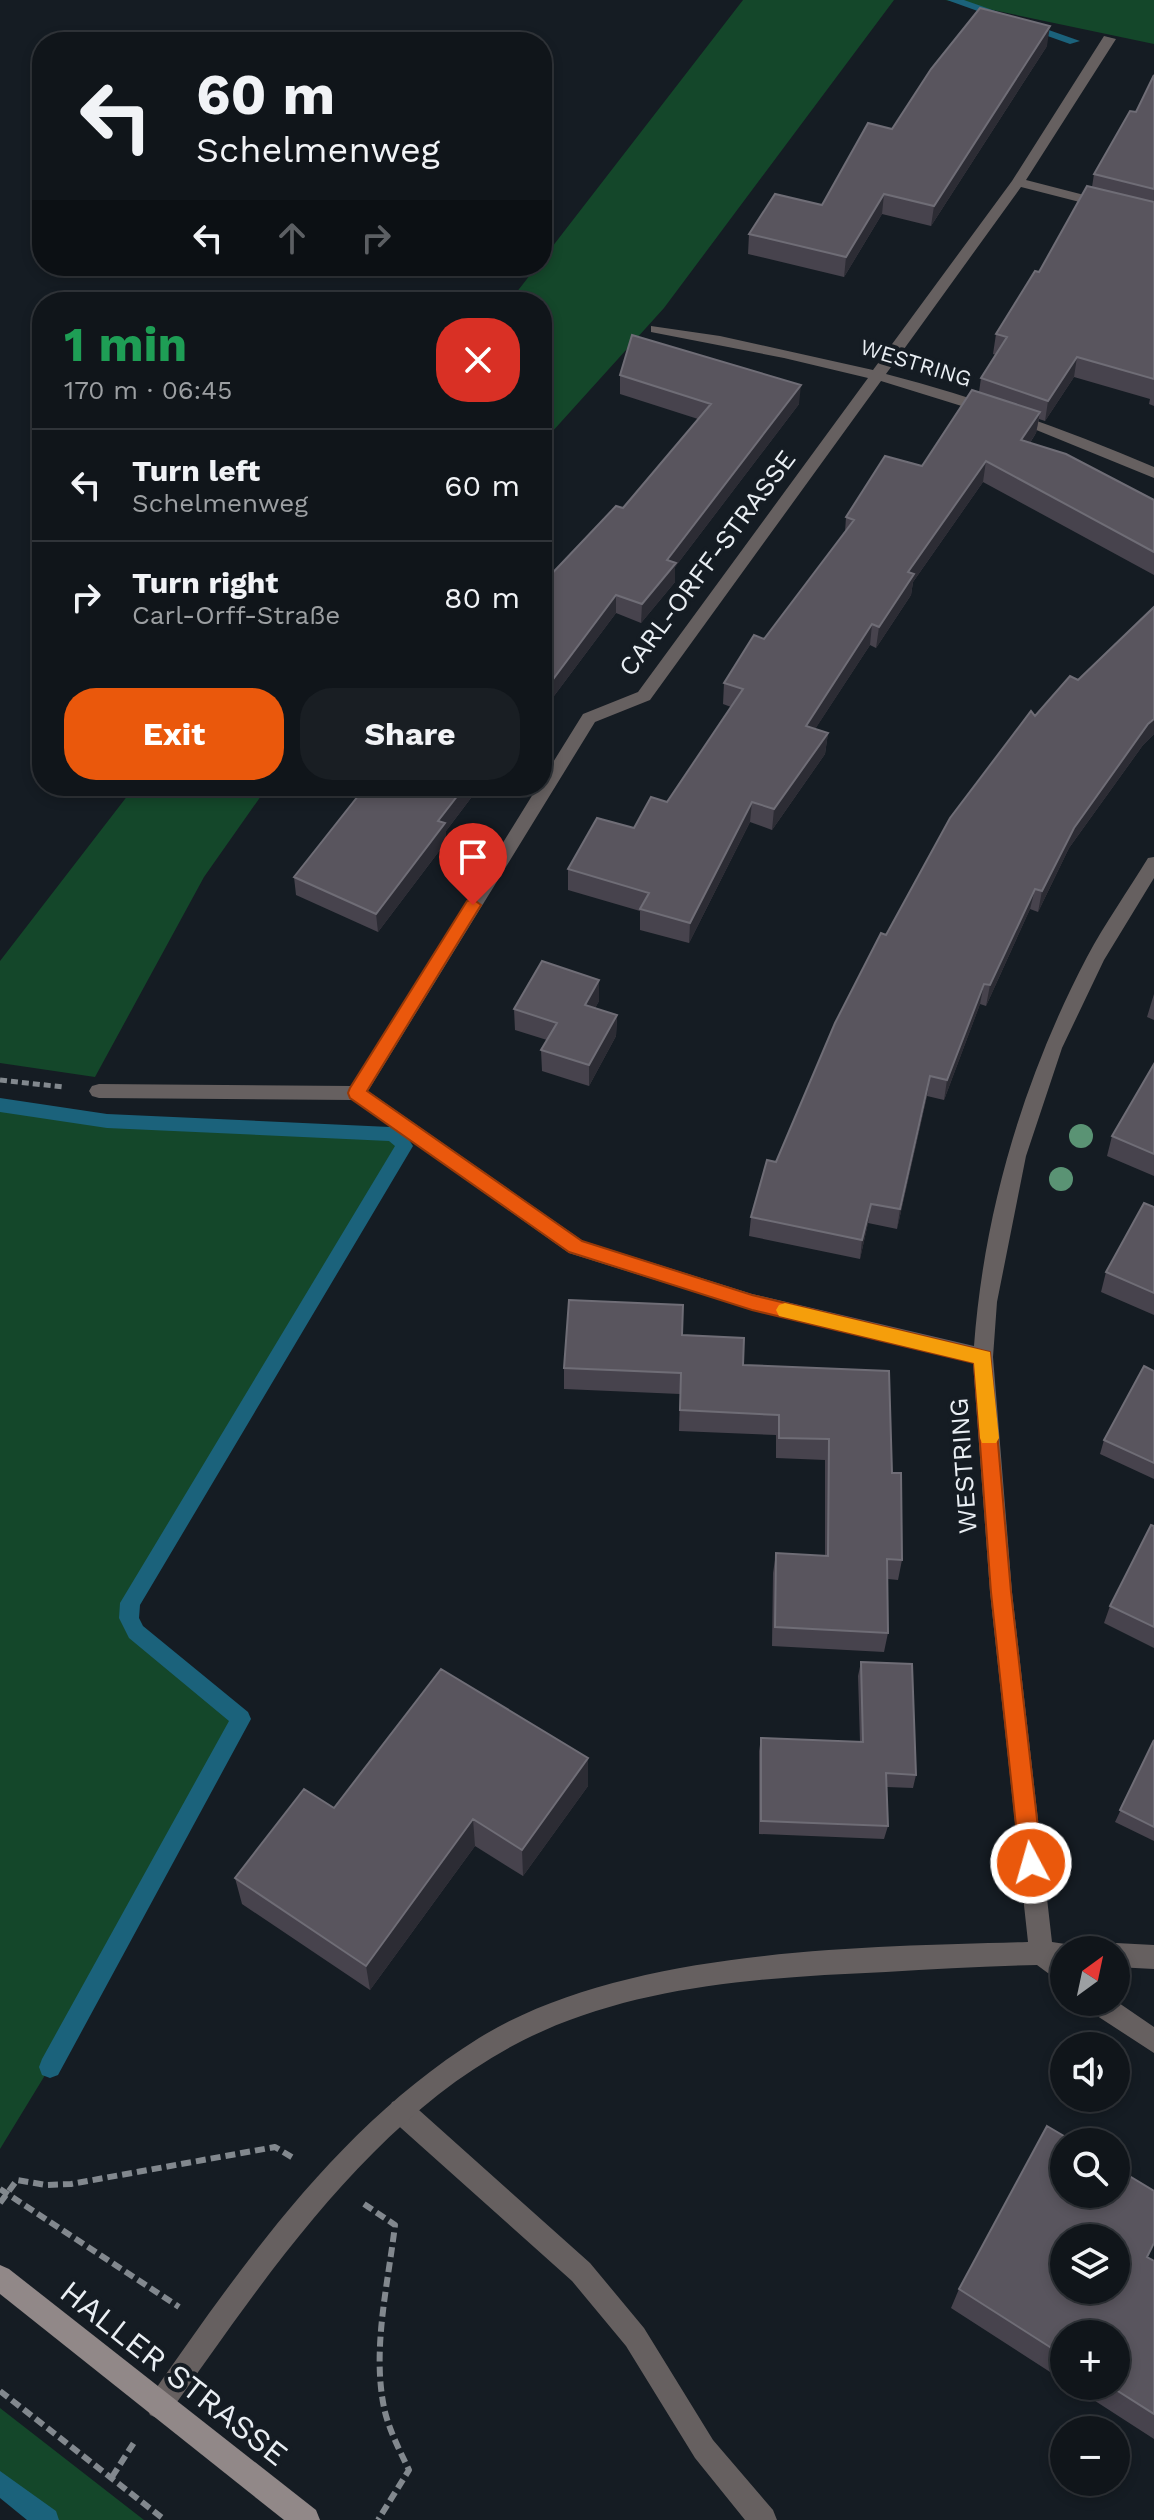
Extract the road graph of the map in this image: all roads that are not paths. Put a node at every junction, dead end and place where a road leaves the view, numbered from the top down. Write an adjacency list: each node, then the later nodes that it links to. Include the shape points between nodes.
1 (1109, 39): 2 (street, CARL-ORFF-STRASSE)
2 (1018, 182): 3 (street); 5 (street, CARL-ORFF-STRASSE)
3 (1154, 217)
4 (656, 329): 5 (street, WESTRING)
5 (880, 375): 6 (street, WESTRING, via 1083,440); 7 (street, CARL-ORFF-STRASSE, via 644,696 589,718)
6 (1154, 473)
7 (552, 778)
8 (541, 796): 12 (street, CARL-ORFF-STRASSE)
9 (1154, 863): 10 (street, WESTRING)
10 (1147, 888): 13 (street, WESTRING, via 1096,958 1053,1048 1016,1156 987,1302)
11 (99, 1091): 12 (street)
12 (357, 1093): 13 (street, via 576,1247 752,1302)
13 (983, 1357): 14 (street, WESTRING, via 1001,1592)
14 (1050, 1939)
15 (1050, 1953): 20 (street, via 840,1962 692,1978 577,2005 490,2046)
16 (1130, 1956): 17 (street)
17 (1154, 1957)
18 (1117, 2016): 19 (street)
19 (1154, 2041)
20 (401, 2111): 22 (street, via 277,2241); 24 (street, via 581,2272 635,2337 704,2449)
21 (0, 2278): 22 (main road, HALLER STRASSE)
22 (159, 2406): 23 (main road, HALLER STRASSE)
23 (306, 2520)
24 (763, 2520)

